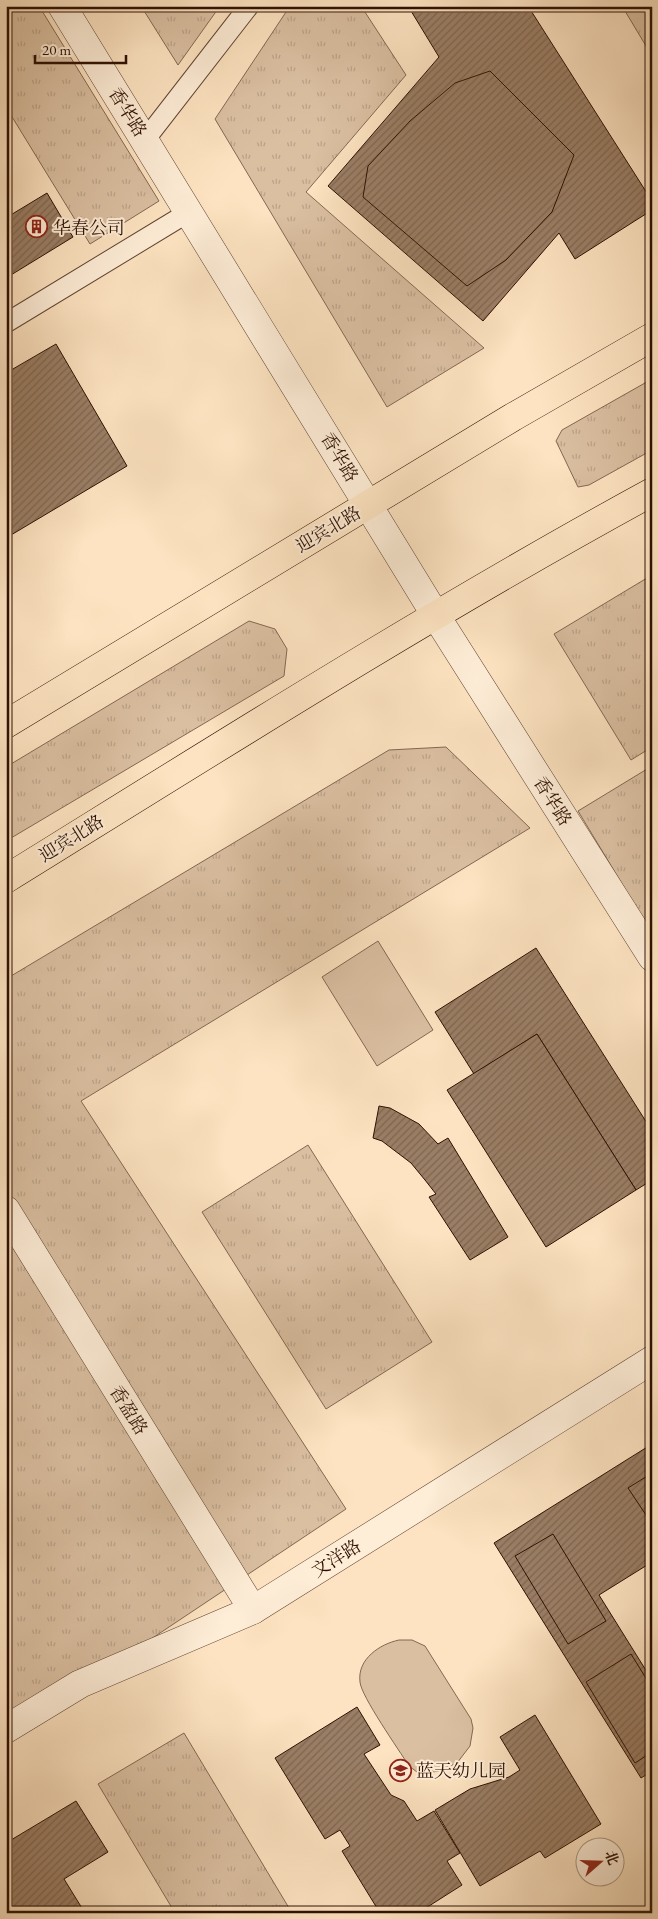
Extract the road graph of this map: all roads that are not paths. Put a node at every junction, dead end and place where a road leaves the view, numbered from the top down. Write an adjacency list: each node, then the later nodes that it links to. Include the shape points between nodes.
1 (62, 6): 3 (street, 香华路)
2 (249, 6): 3 (lane)
3 (145, 140): 4 (street, 香华路)
4 (189, 212): 5 (lane); 8 (street, 香华路)
5 (6, 323)
6 (652, 337): 8 (main road, 迎宾北路)
7 (652, 492): 9 (main road, 迎宾北路)
8 (368, 505): 9 (street, 香华路); 10 (main road, 迎宾北路)
9 (436, 616): 11 (main road, 迎宾北路); 12 (street, 香华路)
10 (6, 724)
11 (6, 878)
12 (652, 957)
13 (6, 1210): 15 (street, 香盈路)
14 (652, 1360): 15 (street, 文洋路)
15 (253, 1610): 16 (street, 文洋路, via 80,1684)
16 (6, 1729)

